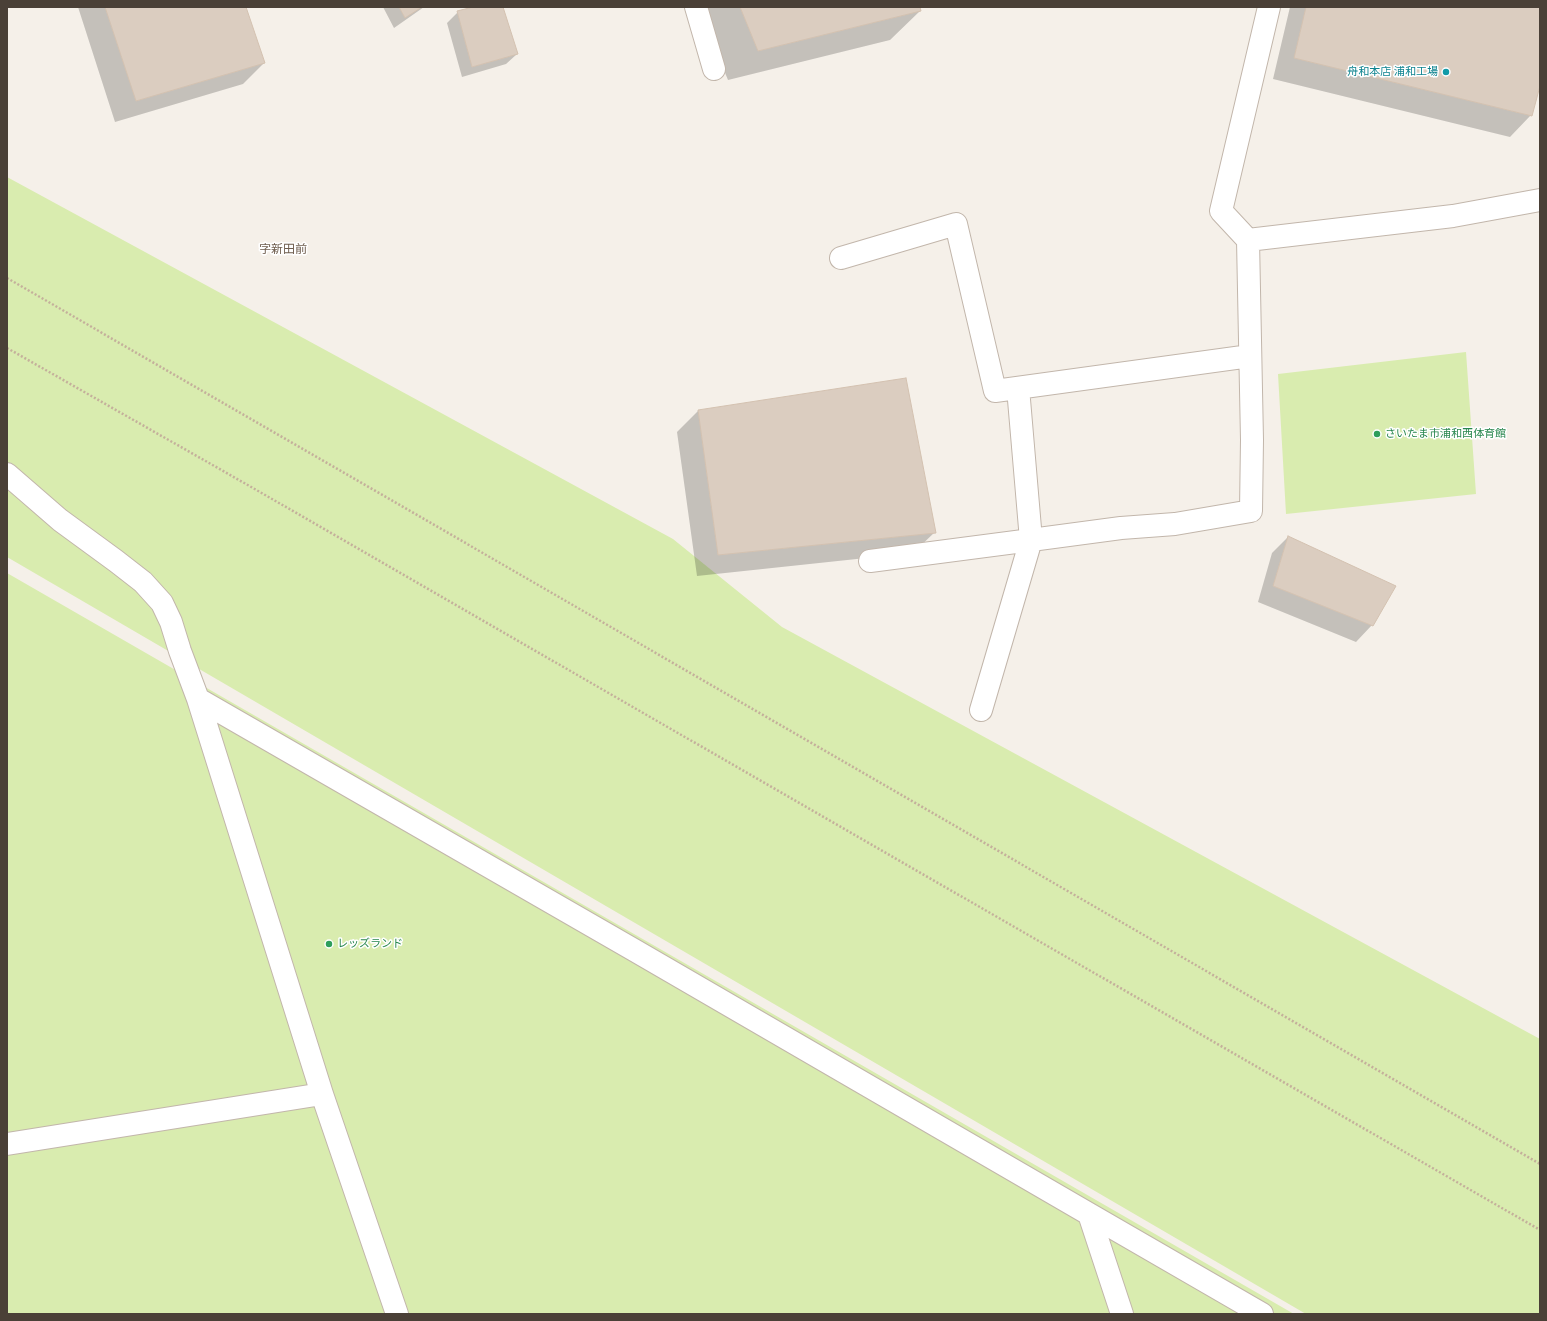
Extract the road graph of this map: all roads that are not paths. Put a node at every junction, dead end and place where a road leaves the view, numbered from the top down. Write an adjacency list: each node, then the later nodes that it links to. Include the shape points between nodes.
1 (696, 7): 3 (street)
2 (1269, 7): 5 (street, via 1221,211)
3 (714, 69)
4 (1540, 200): 5 (street, via 1453,216)
5 (1248, 240): 7 (street)
6 (841, 258): 8 (street, via 956,224 995,391)
7 (1250, 356): 8 (street); 10 (street, via 1251,511 1175,524)
8 (1018, 388): 10 (street)
9 (7, 474): 12 (street, via 60,520 116,560 162,603)
10 (1031, 540): 11 (street); 13 (street)
11 (870, 561)
12 (198, 699): 14 (street); 16 (street)
13 (981, 710)
14 (322, 1094): 15 (street); 17 (street)
15 (7, 1144)
16 (1089, 1214): 18 (street); 19 (street)
17 (397, 1314)
18 (1122, 1314)
19 (1262, 1314)

